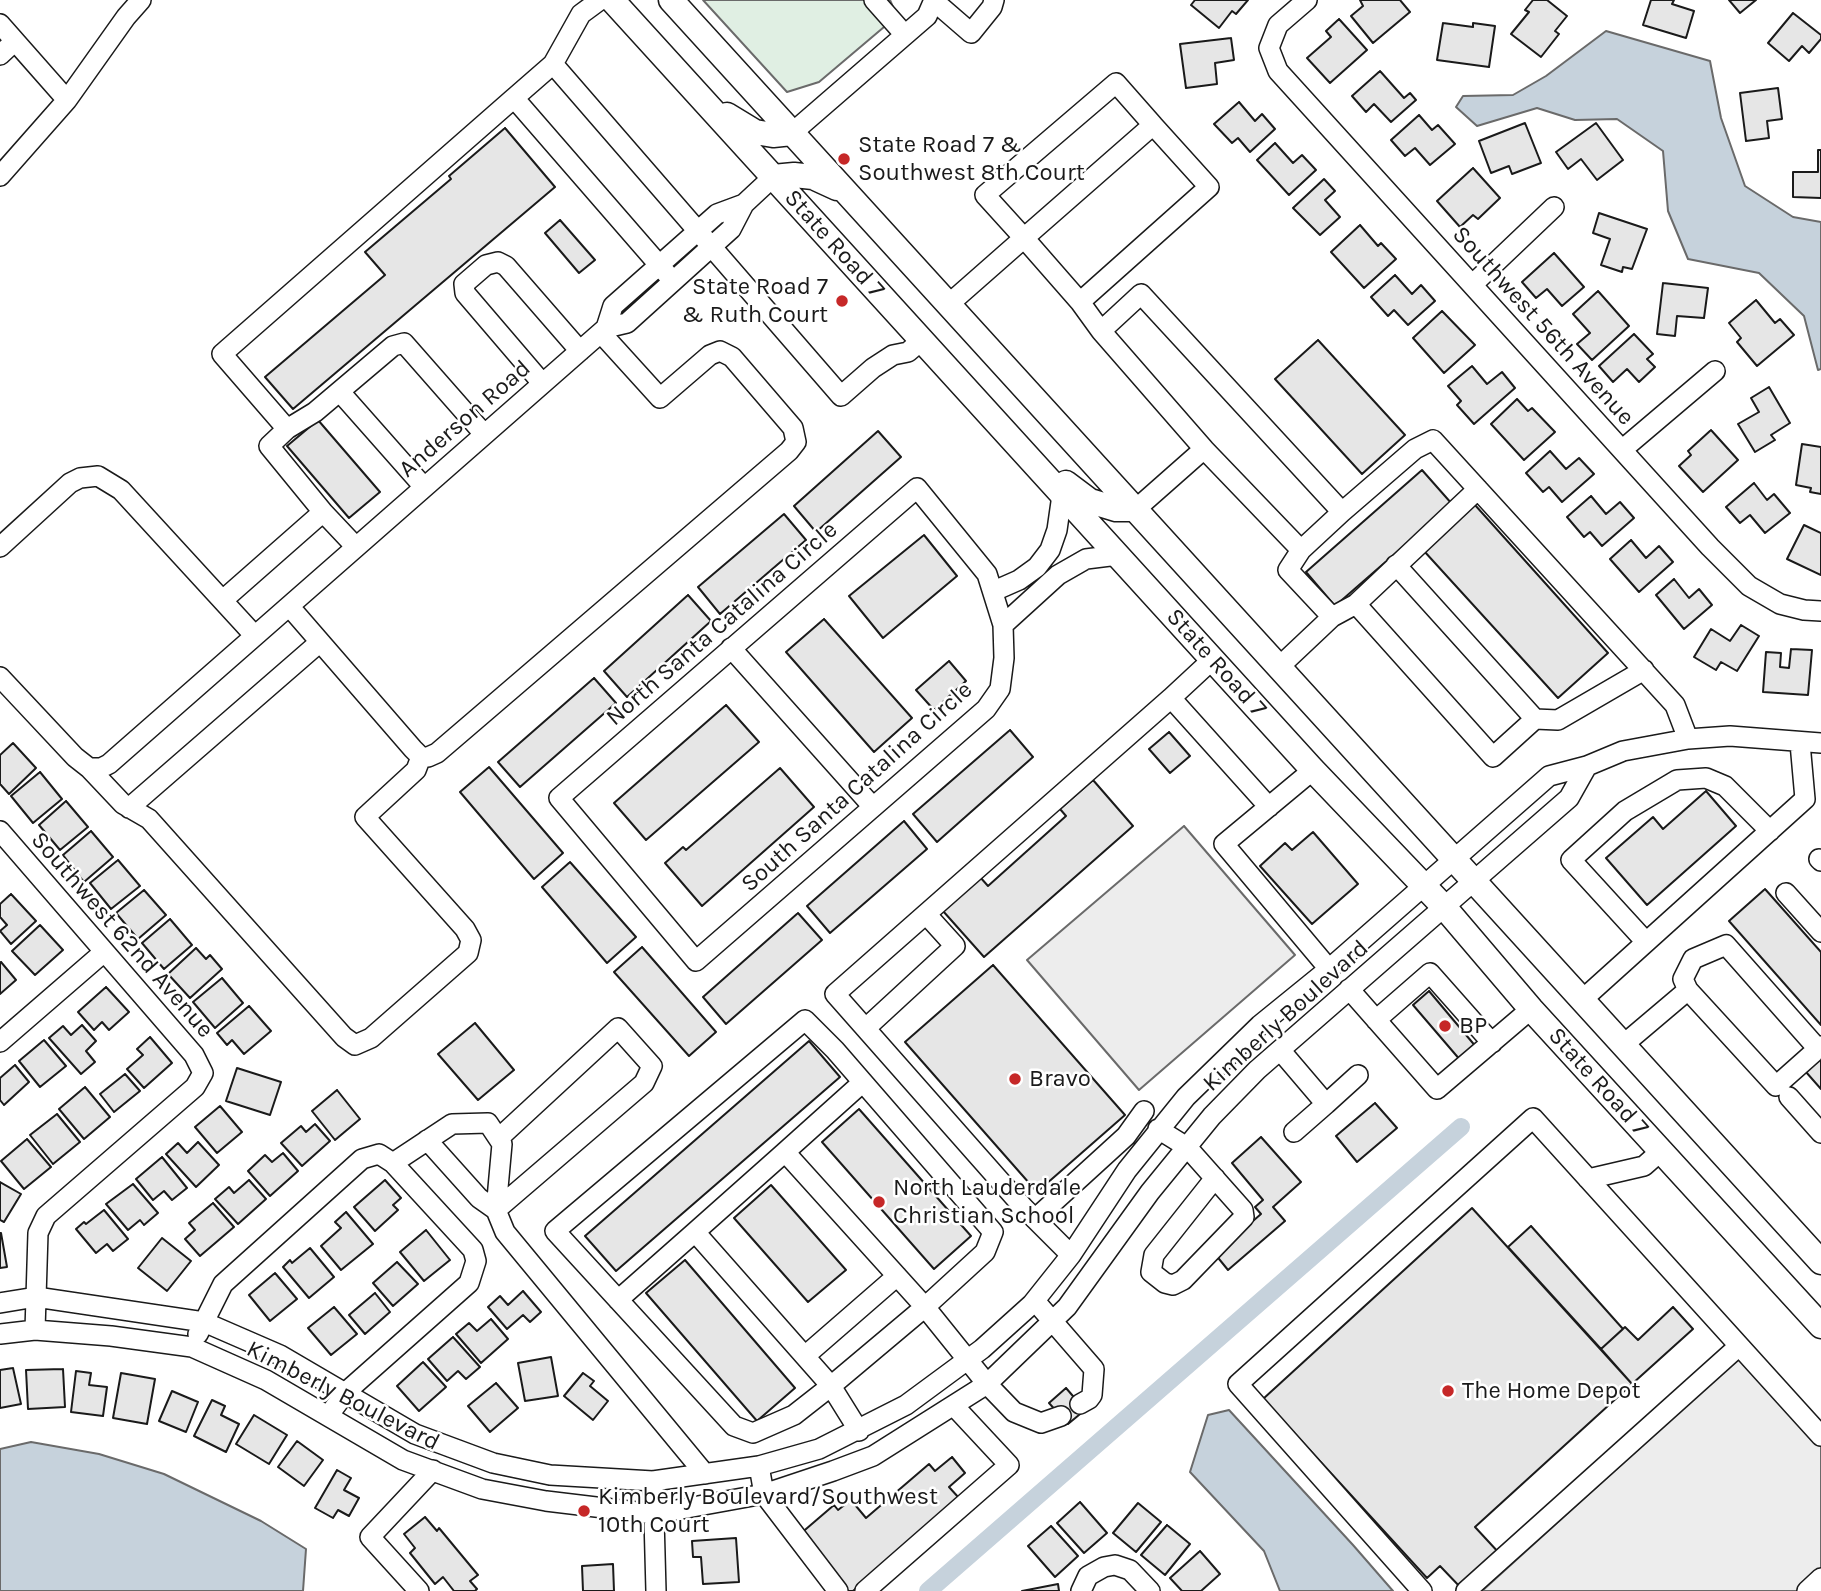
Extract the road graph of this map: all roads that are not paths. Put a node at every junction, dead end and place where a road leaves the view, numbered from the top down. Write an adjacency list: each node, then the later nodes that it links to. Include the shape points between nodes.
1 (141, 0): 15 (street)
2 (600, 0): 13 (street, via 581,14)
3 (612, 0): 16 (main road, State Road 7)
4 (671, 0): 18 (main road, State Road 7)
5 (874, 0): 10 (street)
6 (934, 0): 7 (street, via 971,33); 10 (street, via 927,16)
7 (994, 0)
8 (1307, 0): 29 (street, Southwest 56th Avenue, via 1278,25 1269,48 1278,71)
9 (0, 24): 11 (street)
10 (905, 35): 18 (street)
11 (15, 41): 12 (street); 15 (street)
12 (0, 55)
13 (553, 64): 14 (street); 24 (street)
14 (514, 98): 27 (street); 39 (street, via 222,354)
15 (67, 100): 19 (street)
16 (703, 101): 18 (main road, via 755,132); 20 (main road, State Road 7)
17 (1153, 124): 25 (street); 25 (street, via 1116,83 985,195); 30 (street, via 1209,187)
18 (792, 133): 21 (main road, State Road 7)
19 (0, 176)
20 (773, 177): 21 (main road, via 813,177); 22 (street, Anderson Road); 34 (main road, State Road 7)
21 (844, 191): 31 (main road, State Road 7)
22 (744, 204): 24 (street, Anderson Road, via 717,214); 26 (street, Anderson Road, via 731,229)
23 (1554, 206): 29 (street)
24 (698, 230): 26 (street); 27 (street, Anderson Road)
25 (1024, 239): 30 (street); 31 (street)
26 (712, 246): 28 (street, Anderson Road); 34 (street, via 841,396 873,368)
27 (659, 265): 28 (street); 32 (street, Anderson Road, via 612,306)
28 (673, 281): 32 (street, Anderson Road, via 627,323)
29 (1472, 285): 42 (street, Southwest 56th Avenue)
30 (1080, 302): 33 (street)
31 (948, 304): 48 (main road, State Road 7)
32 (603, 330): 35 (street, Anderson Road); 75 (street, via 660,398 720,351 732,358 793,428 796,442 437,753)
33 (1101, 331): 41 (street); 50 (street, via 1141,295)
34 (922, 340): 43 (main road, State Road 7)
35 (580, 351): 37 (street, Anderson Road); 37 (street, via 506,266 498,262 486,265 464,284 465,293)
36 (1715, 371): 42 (street)
37 (542, 383): 40 (street, Anderson Road)
38 (340, 392): 39 (street); 40 (street, via 393,346 404,343); 44 (street)
39 (287, 429): 49 (street, via 269,446)
40 (484, 434): 44 (street, Anderson Road)
41 (1204, 449): 48 (street); 53 (street)
42 (1623, 450): 60 (street, Southwest 56th Avenue, via 1749,586 1780,604)
43 (1024, 452): 47 (main road, State Road 7); 48 (main road, via 1090,501)
44 (424, 487): 52 (street, Anderson Road)
45 (917, 488): 56 (street, South Santa Catalina Circle, via 987,574); 65 (street, North Santa Catalina Circle)
46 (1478, 489): 50 (street, via 1433,440 1415,449); 55 (street); 68 (street)
47 (1062, 495): 54 (main road, State Road 7); 56 (street, via 1050,550 1037,567)
48 (1136, 509): 67 (main road, State Road 7)
49 (323, 512): 52 (street); 57 (street)
50 (1342, 512): 53 (street)
51 (0, 547): 57 (street, via 70,483 98,476 121,490)
52 (356, 547): 59 (street, Anderson Road)
53 (1301, 550): 61 (street, via 1288,570)
54 (1118, 555): 62 (street, via 1086,559 1058,575); 66 (main road, State Road 7)
55 (1396, 565): 58 (street); 71 (street)
56 (994, 591): 62 (street, South Santa Catalina Circle)
57 (223, 600): 63 (street)
58 (1356, 604): 61 (street); 71 (street, via 1493,757)
59 (289, 606): 63 (street, Anderson Road); 64 (street)
60 (1813, 610)
61 (1332, 617): 67 (street)
62 (1003, 625): 79 (street, South Santa Catalina Circle, via 1000,689 986,709)
63 (255, 636): 77 (street, Anderson Road, via 109,764)
64 (320, 642): 75 (street); 81 (street)
65 (731, 648): 79 (street); 93 (street, North Santa Catalina Circle, via 559,797)
66 (1213, 659): 70 (street); 78 (main road, State Road 7)
67 (1279, 667): 84 (main road, State Road 7)
68 (1644, 670): 71 (street, via 1558,720); 72 (street, via 1675,705)
69 (0, 677): 77 (street)
70 (1171, 698): 80 (street); 89 (street)
71 (1535, 719)
72 (1688, 738): 73 (street, Kimberly Boulevard, via 1730,736); 76 (street, Kimberly Boulevard, via 1623,751)
73 (1801, 743): 74 (street, Kimberly Boulevard); 83 (street, via 1805,799)
74 (1821, 743)
75 (421, 757): 81 (street, via 416,770 365,817 471,940 468,953 371,1038 355,1045 149,819)
76 (1587, 766): 84 (street, Kimberly Boulevard, via 1549,776); 85 (street, Kimberly Boulevard, via 1569,798)
77 (89, 768): 81 (street)
78 (1314, 770): 80 (street); 86 (main road, State Road 7)
79 (873, 807): 93 (street, South Santa Catalina Circle)
80 (1269, 807): 94 (street, via 1224,845)
81 (129, 808)
82 (0, 831): 92 (street, Southwest 62nd Avenue)
83 (1770, 831): 91 (street); 91 (street, via 1725,786 1706,778 1677,780 1625,811 1571,860)
84 (1454, 859): 85 (main road, State Road 7); 86 (street, Kimberly Boulevard)
85 (1474, 882): 88 (street, Kimberly Boulevard); 97 (main road, State Road 7)
86 (1424, 886): 88 (main road, State Road 7); 94 (street, Kimberly Boulevard)
87 (1786, 893): 90 (street)
88 (1445, 908): 95 (street, Kimberly Boulevard); 98 (main road, State Road 7)
89 (926, 914): 100 (street, via 955,946); 100 (street, via 835,994)
90 (1821, 932)
91 (1646, 942): 97 (street)
92 (104, 951): 101 (street); 128 (street, Southwest 62nd Avenue, via 194,1055 203,1073 195,1087 46,1216 38,1233)
93 (696, 961)
94 (1329, 969): 111 (street, Kimberly Boulevard, via 1260,1025)
95 (1349, 989): 99 (street); 105 (street, Kimberly Boulevard)
96 (1688, 990): 103 (street); 104 (street, via 1776,1086); 104 (street, via 1683,979 1693,959 1726,945)
97 (1582, 1000): 103 (main road, State Road 7)
98 (1531, 1009): 102 (street); 117 (main road, State Road 7)
99 (1376, 1020): 102 (street, via 1437,1089); 102 (street, via 1430,973)
100 (866, 1028): 123 (street)
101 (0, 1042)
102 (1492, 1043)
103 (1623, 1045): 126 (main road, State Road 7)
104 (1819, 1048)
105 (1280, 1050): 109 (street); 116 (street, Kimberly Boulevard, via 1212,1116)
106 (1358, 1075): 109 (street)
107 (863, 1082): 118 (street); 129 (street, via 805,1020 555,1231); 132 (street, via 993,1232 985,1252)
108 (1789, 1097): 113 (street)
109 (1326, 1104): 112 (street)
110 (1144, 1111): 123 (street, via 1126,1136)
111 (1158, 1129): 116 (street); 125 (street, Kimberly Boulevard)
112 (1294, 1132)
113 (1821, 1133)
114 (499, 1138): 115 (street, via 488,1123 452,1124); 122 (street); 122 (street, via 618,1028 652,1066 644,1083)
115 (427, 1140): 119 (street); 122 (street, via 479,1199)
116 (1188, 1147): 120 (street); 133 (street, Kimberly Boulevard)
117 (1661, 1151): 121 (street, via 1644,1166); 135 (main road, State Road 7)
118 (785, 1152): 124 (street); 127 (street)
119 (386, 1158): 134 (street, via 362,1158 223,1284); 144 (street, via 473,1250 476,1261 469,1283)
120 (1216, 1178): 120 (street, via 1244,1217 1183,1280 1165,1283 1152,1272 1154,1255)
121 (1588, 1179): 138 (street); 166 (street, via 1533,1118 1238,1384)
122 (496, 1210): 154 (street, via 505,1232)
123 (1035, 1219): 125 (street)
124 (695, 1231): 129 (street); 140 (street)
125 (1071, 1255): 130 (street, Kimberly Boulevard)
126 (1821, 1262)
127 (897, 1276): 132 (street); 140 (street)
128 (36, 1297): 131 (street, Kimberly Boulevard); 134 (street, Kimberly Boulevard); 136 (street)
129 (618, 1300): 143 (street, via 734,1426 753,1433 794,1416)
130 (1035, 1301): 133 (street); 141 (street, Kimberly Boulevard)
131 (0, 1303)
132 (925, 1307): 141 (street); 143 (street)
133 (1054, 1321): 142 (street, Kimberly Boulevard); 145 (street, via 1094,1369 1092,1395)
134 (204, 1322): 139 (street); 144 (street, Kimberly Boulevard, via 280,1355)
135 (1821, 1326)
136 (35, 1330): 137 (street, Kimberly Boulevard); 139 (street, Kimberly Boulevard)
137 (0, 1334)
138 (1739, 1346): 150 (street); 167 (street)
139 (192, 1347): 147 (street, Kimberly Boulevard, via 266,1380)
140 (805, 1356): 143 (street)
141 (966, 1359): 142 (street); 149 (street, Kimberly Boulevard, via 906,1405)
142 (987, 1384): 146 (street, Kimberly Boulevard); 148 (street, via 1014,1412 1033,1421 1048,1422)
143 (831, 1386): 149 (street)
144 (346, 1392): 147 (street); 153 (street, Kimberly Boulevard, via 439,1445)
145 (1080, 1404)
146 (954, 1406): 156 (street, Kimberly Boulevard, via 873,1456); 163 (street, via 1009,1465)
147 (327, 1416): 152 (street, Kimberly Boulevard, via 404,1460)
148 (1060, 1416)
149 (859, 1431): 151 (street, Kimberly Boulevard, via 819,1449)
150 (1821, 1436)
151 (759, 1466): 154 (street, Kimberly Boulevard); 156 (street)
152 (433, 1470): 157 (street, Kimberly Boulevard, via 482,1489); 160 (street, via 370,1537)
153 (535, 1472): 155 (street, Kimberly Boulevard); 157 (street)
154 (705, 1474): 155 (street, Kimberly Boulevard)
155 (653, 1481): 158 (street)
156 (764, 1494): 158 (street, Kimberly Boulevard); 162 (street)
157 (529, 1498): 158 (street, Kimberly Boulevard)
158 (654, 1514): 161 (street)
159 (1821, 1578): 168 (street)
160 (419, 1591)
161 (656, 1591)
162 (838, 1591)
163 (865, 1591)
164 (1081, 1591): 165 (street, via 1088,1576 1115,1565 1130,1570)
165 (1150, 1591)
166 (1422, 1591)
167 (1466, 1591)
168 (1808, 1591)

